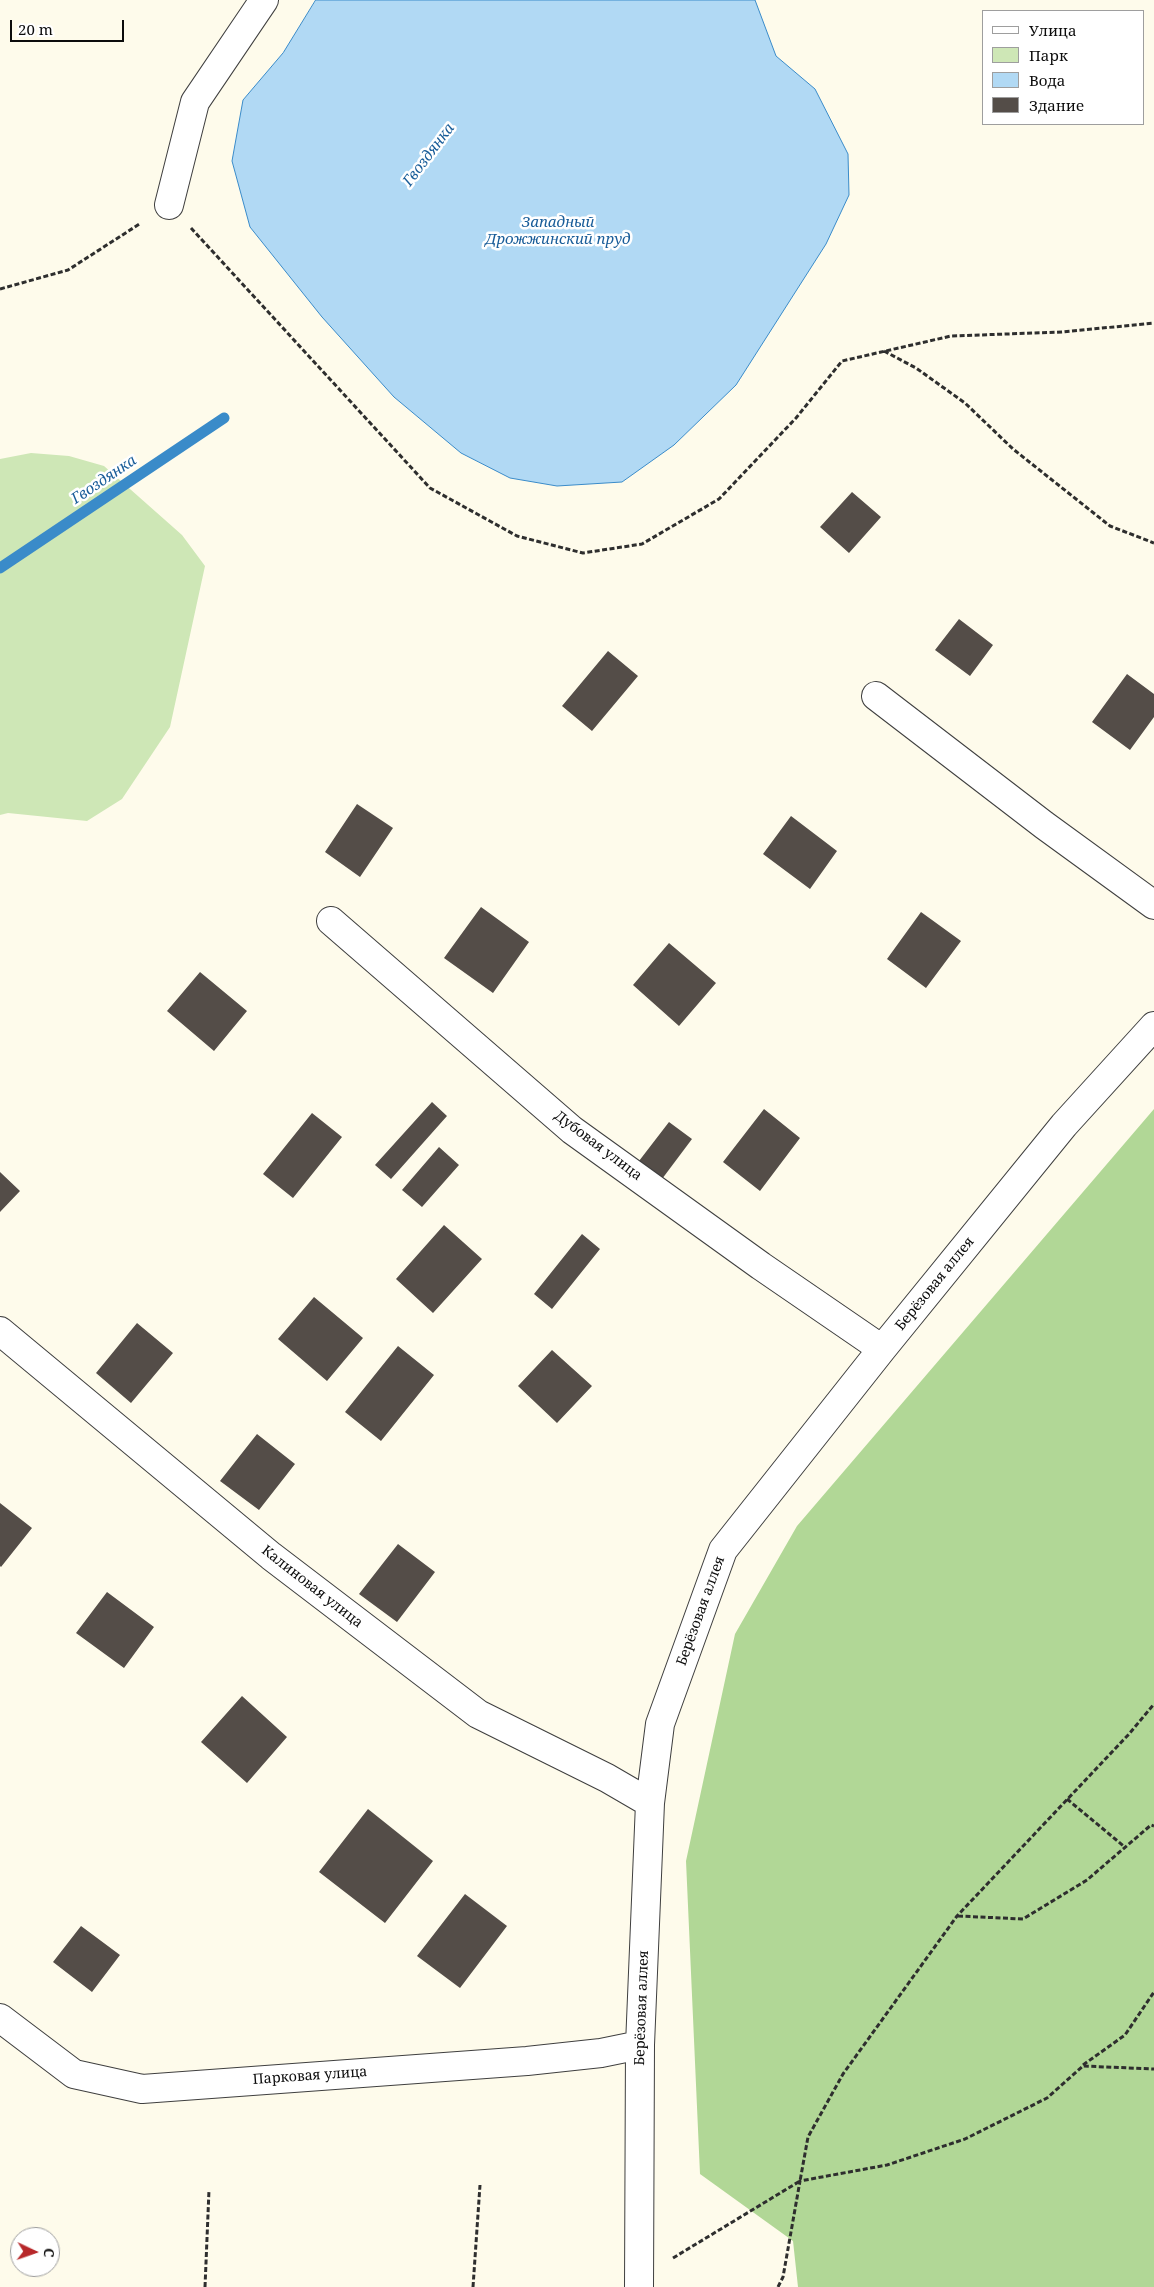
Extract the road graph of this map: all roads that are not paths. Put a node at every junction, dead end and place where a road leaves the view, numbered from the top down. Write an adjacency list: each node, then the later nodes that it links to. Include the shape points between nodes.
1 (264, 0): 2 (street, via 196,102)
2 (169, 204)
3 (876, 696): 4 (street)
4 (1154, 905)
5 (331, 921): 8 (street, Дубовая улица, via 572,1130)
6 (1154, 1026): 8 (street, Берёзовая аллея, via 1064,1125)
7 (0, 1331): 9 (street, Калиновая улица, via 271,1556 478,1714)
8 (882, 1349): 9 (street, Берёзовая аллея, via 723,1550 660,1724)
9 (650, 1803): 11 (street, Берёзовая аллея)
10 (0, 2018): 11 (street, Парковая улица, via 74,2074 142,2089 527,2061)
11 (640, 2045): 12 (street, Берёзовая аллея)
12 (639, 2283)

